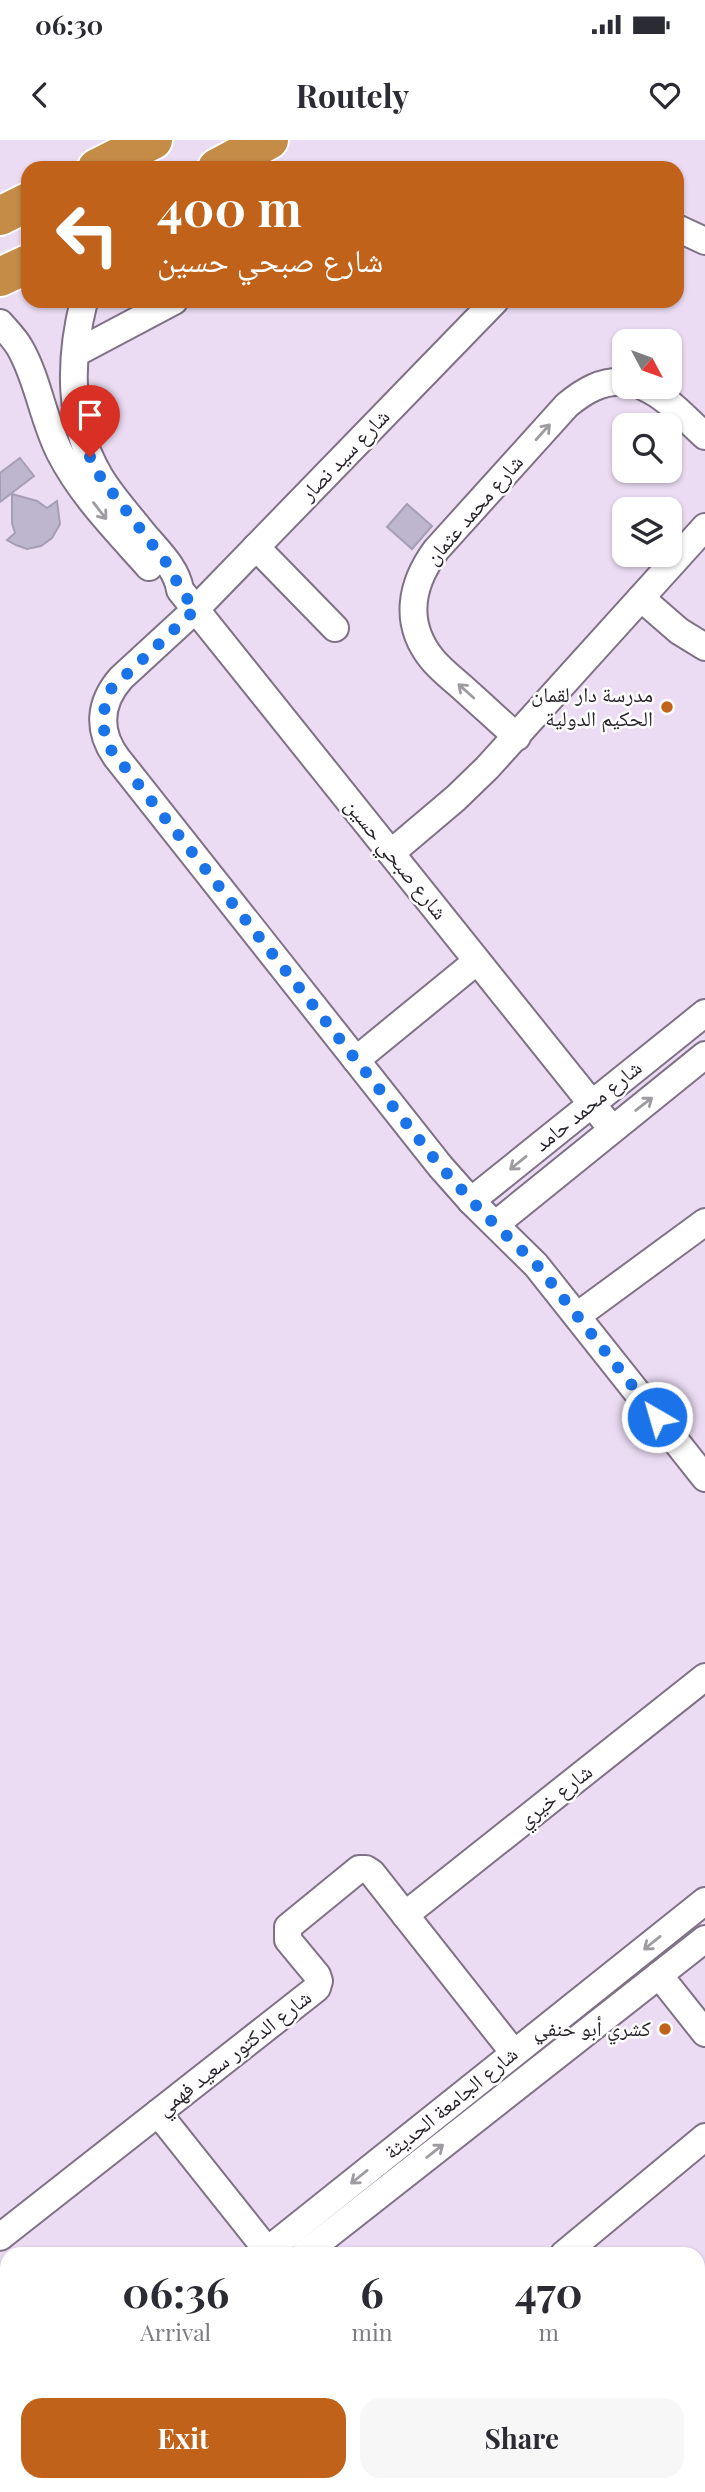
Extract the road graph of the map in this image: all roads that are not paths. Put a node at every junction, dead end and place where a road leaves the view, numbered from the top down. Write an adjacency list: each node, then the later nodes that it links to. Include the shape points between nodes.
1 (153, 140): 3 (highway)
2 (269, 140): 4 (highway)
3 (111, 161)
4 (230, 161)
5 (21, 206): 6 (highway)
6 (0, 216)
7 (684, 231): 8 (street)
8 (705, 241)
9 (21, 267): 10 (highway)
10 (0, 277)
11 (82, 308): 15 (street, شارع صبحي حسين)
12 (161, 308): 15 (street)
13 (488, 308): 22 (street, شارع سيد نصار)
14 (0, 323): 18 (street, شارع صبحي حسين, via 20,347)
15 (76, 353): 16 (street, شارع صبحي حسين)
16 (72, 380): 18 (street); 24 (street, شارع صبحي حسين, via 90,457 107,487 172,570)
17 (612, 384): 27 (street, شارع محمد عثمان, one-way to 17, via 427,653 415,625 416,584 436,550 567,405 581,393)
18 (38, 396): 24 (street, شارع صبحي حسين, one-way to 24, via 49,430 76,479 160,580)
19 (664, 399): 20 (street)
20 (705, 436)
21 (705, 527): 23 (street)
22 (256, 547): 24 (street, شارع سيد نصار); 25 (street)
23 (641, 598): 26 (street); 27 (street)
24 (188, 600): 28 (street, شارع صبحي حسين); 32 (street, شارع سيد نصار, via 111,689 102,718 106,739)
25 (335, 628)
26 (705, 647)
27 (517, 737): 28 (street)
28 (391, 853): 29 (street, شارع صبحي حسين)
29 (477, 961): 32 (street); 33 (street, شارع صبحي حسين)
30 (705, 1013): 33 (street, شارع محمد حامد)
31 (705, 1055): 34 (street, شارع محمد حامد, one-way to 31)
32 (356, 1059): 35 (street, شارع سيد نصار)
33 (591, 1103): 34 (street, شارع صبحي حسين); 35 (street, شارع محمد حامد, one-way to 35)
34 (612, 1129): 37 (street, شارع محمد حامد)
35 (471, 1201): 37 (street, شارع سيد نصار)
36 (705, 1222): 38 (street)
37 (496, 1224): 38 (street, شارع سيد نصار, via 537,1265)
38 (577, 1316): 39 (street, شارع سيد نصار)
39 (705, 1478)
40 (705, 1677): 42 (street, شارع خيري)
41 (705, 1900): 46 (street, شارع الجامعة الحديثة, one-way to 46)
42 (405, 1915): 46 (street); 48 (street, شارع الدكتور سعيد فهمي, via 366,1869 356,1871 290,1923 286,1931 290,1944 317,1975 317,1988)
43 (705, 1939): 44 (street, شارع الجامعة الحديثة)
44 (659, 1975): 45 (street); 49 (street, شارع الجامعة الحديثة)
45 (705, 2033)
46 (514, 2053): 47 (street, شارع الجامعة الحديثة)
47 (465, 2092): 49 (street); 53 (street, شارع الجامعة الحديثة, one-way to 53)
48 (158, 2113): 51 (street, شارع الدكتور سعيد فهمي); 52 (street)
49 (482, 2114): 54 (street, شارع الجامعة الحديثة, one-way to 49)
50 (705, 2137): 55 (street)
51 (0, 2237)
52 (261, 2247)
53 (271, 2247)
54 (313, 2247)
55 (572, 2247)

